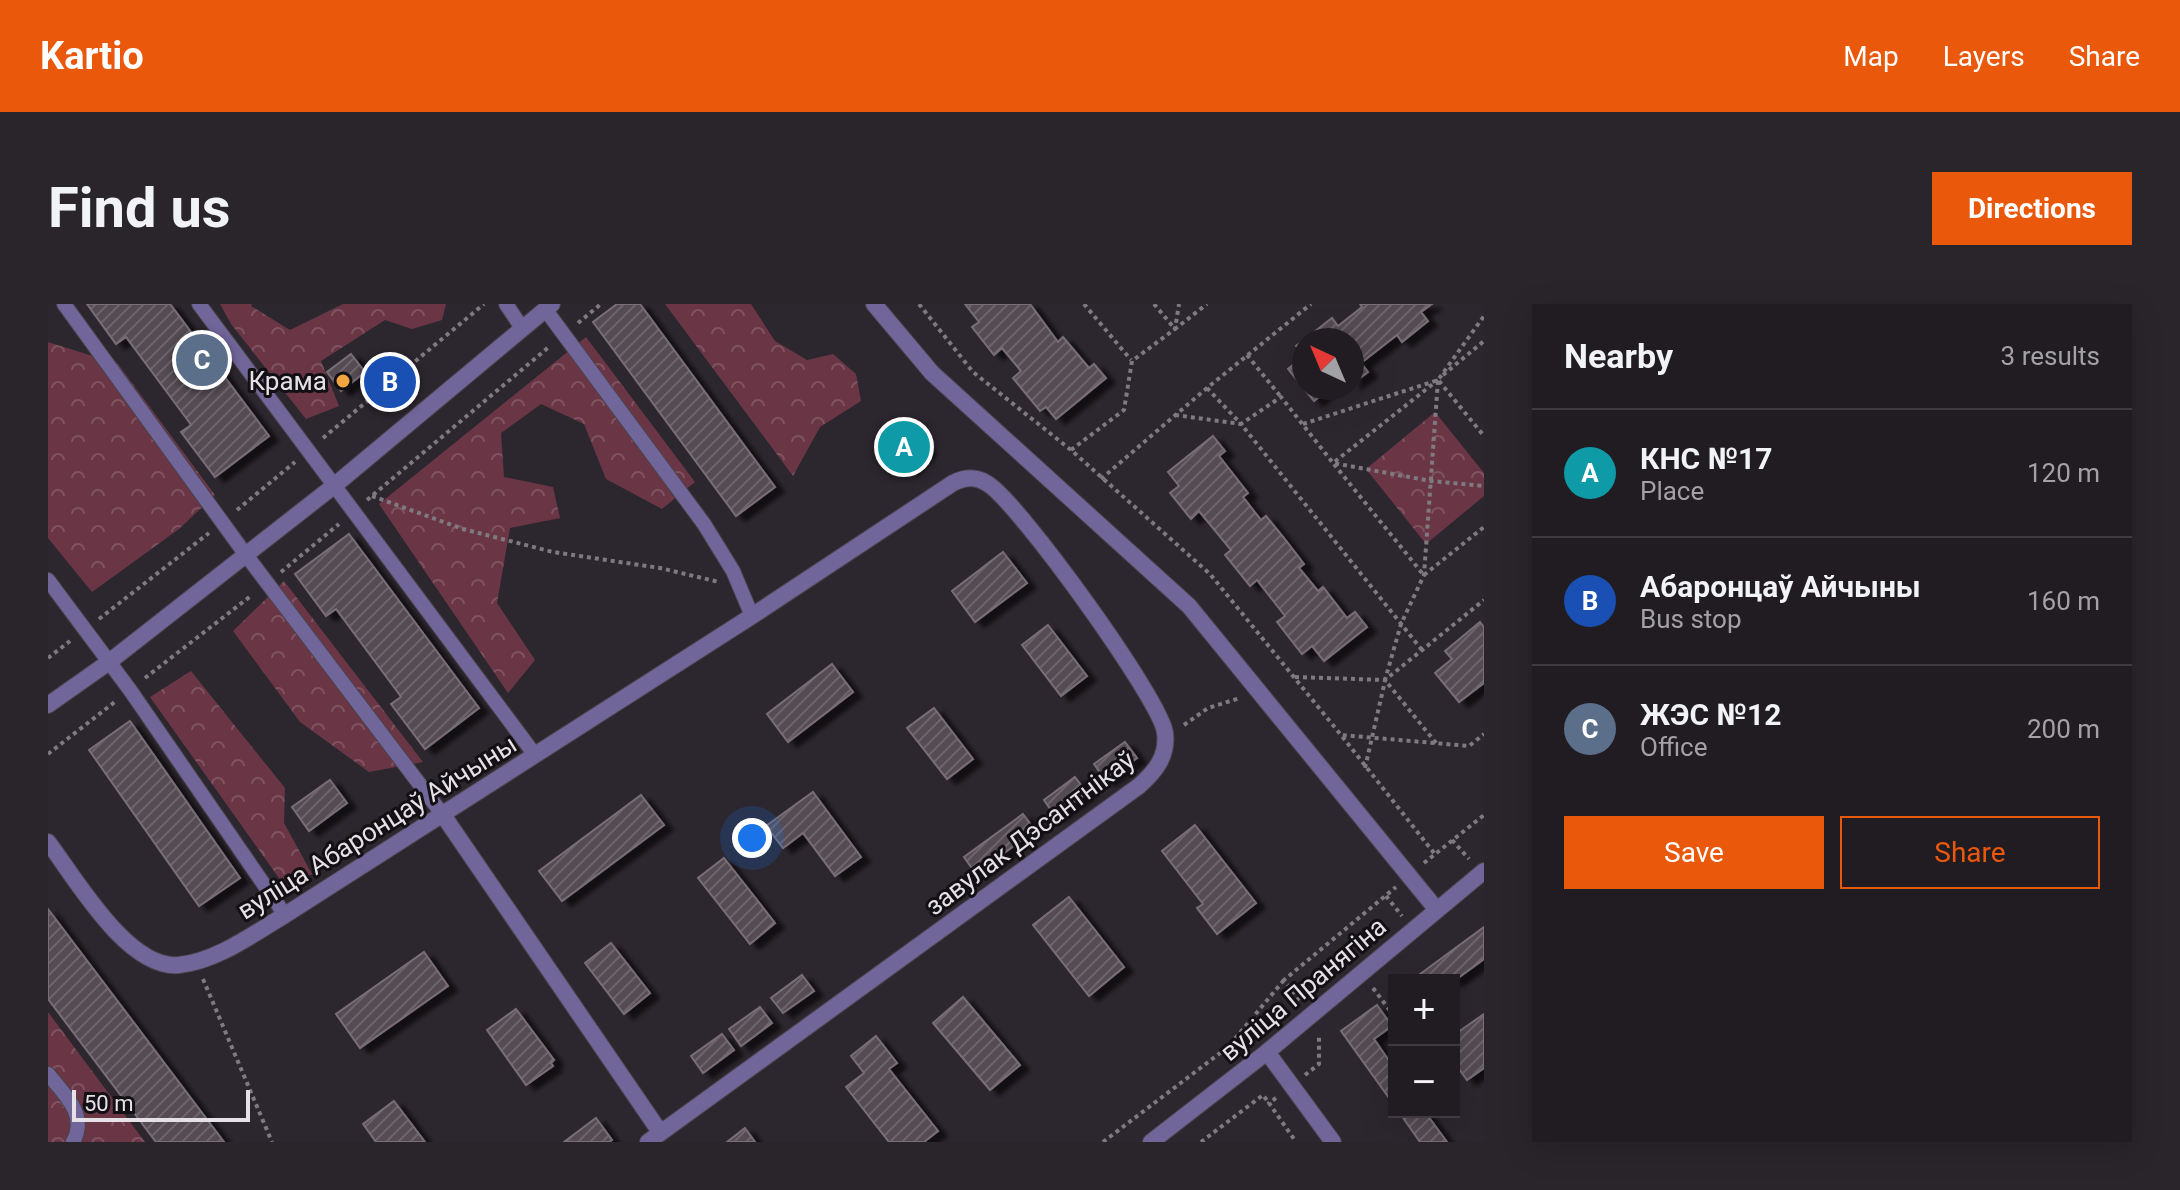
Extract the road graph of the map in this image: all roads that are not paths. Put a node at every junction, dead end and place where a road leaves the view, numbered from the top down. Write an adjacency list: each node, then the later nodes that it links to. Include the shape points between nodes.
1 (64, 304): 8 (lane)
2 (199, 304): 7 (lane)
3 (506, 304): 6 (lane)
4 (874, 304): 17 (street, via 932,373 1189,606)
5 (549, 307): 6 (street); 10 (lane, via 564,335 704,524)
6 (522, 328): 7 (street)
7 (335, 485): 8 (street); 13 (lane)
8 (246, 555): 11 (street); 14 (lane)
9 (48, 580): 11 (lane)
10 (752, 616): 13 (street, вуліца Абаронцаў Айчыны); 21 (street, завулак Дэсантнікаў, via 953,483 981,480 1011,505 1067,577 1147,692 1166,738 1162,759 1139,786)
11 (109, 662): 12 (street); 18 (lane)
12 (48, 705)
13 (535, 755): 14 (street, вуліца Абаронцаў Айчыны)
14 (443, 815): 18 (street, вуліца Абаронцаў Айчыны); 21 (street)
15 (48, 842): 18 (street, вуліца Абаронцаў Айчыны, via 132,949 161,964 196,962)
16 (1484, 871): 17 (street, вуліца Пранягіна)
17 (1437, 910): 19 (street, вуліца Пранягіна)
18 (285, 915)
19 (1267, 1052): 23 (street, вуліца Пранягіна); 24 (street)
20 (48, 1074): 22 (lane, via 75,1109 78,1128)
21 (654, 1137)
22 (73, 1142)
23 (1151, 1142)
24 (1333, 1142)

